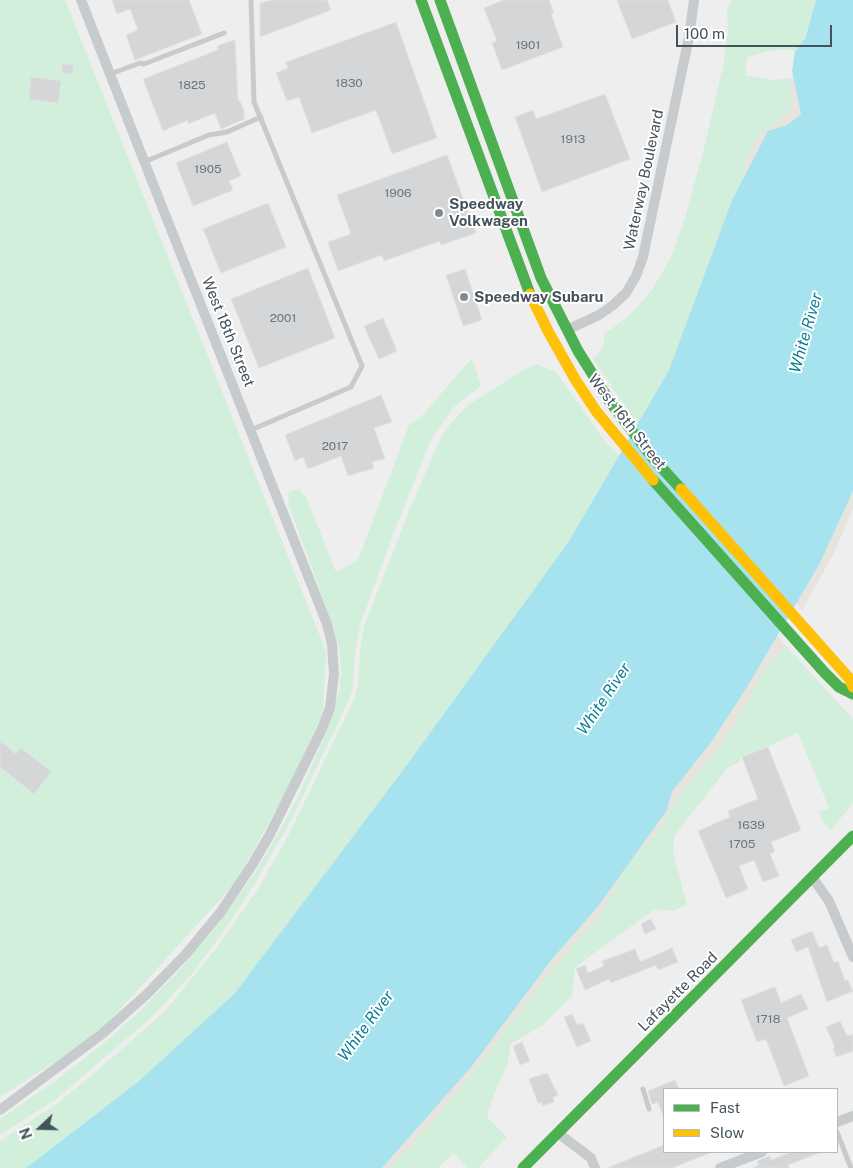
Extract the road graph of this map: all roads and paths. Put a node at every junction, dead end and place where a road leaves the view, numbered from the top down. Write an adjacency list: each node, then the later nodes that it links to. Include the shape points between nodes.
1 (81, 0): 7 (street, West 18th Street)
2 (251, 0): 8 (lane, via 254,102)
3 (421, 0): 13 (main road, West 16th Street, via 526,285 575,379 596,411 641,466 824,672 839,687)
4 (440, 0): 10 (main road, West 16th Street, via 541,278)
5 (694, 0): 10 (street, Waterway Boulevard, via 688,43 638,272 626,292 612,306)
6 (224, 33): 7 (lane)
7 (110, 74): 9 (street, West 18th Street)
8 (261, 118): 9 (lane); 11 (lane, via 362,366 351,387)
9 (144, 162): 11 (street, West 18th Street)
10 (567, 330): 12 (main road, West 16th Street, via 610,402 652,457 849,678)
11 (250, 430): 19 (street, West 18th Street, via 327,624 334,654 330,708 269,836 220,913 146,995 102,1034)
12 (853, 688)
13 (853, 694)
14 (853, 836): 15 (main road, Lafayette Road)
15 (812, 877): 16 (street, via 829,901); 22 (main road, Lafayette Road)
16 (852, 950)
17 (643, 1089): 18 (lane)
18 (649, 1109)
19 (0, 1110)
20 (853, 1116): 21 (street)
21 (838, 1122)
22 (558, 1133): 26 (main road, Lafayette Road); 27 (street, via 591,1158)
23 (838, 1135): 29 (lane)
24 (761, 1153): 25 (street)
25 (746, 1163): 28 (street)
26 (524, 1168)
27 (595, 1168)
28 (720, 1168)
29 (851, 1168)

